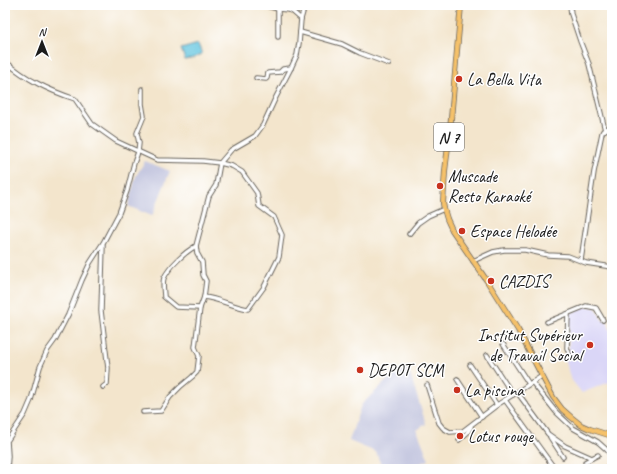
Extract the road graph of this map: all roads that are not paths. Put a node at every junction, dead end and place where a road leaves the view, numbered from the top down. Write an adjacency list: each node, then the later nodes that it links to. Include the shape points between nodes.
1 (263, 5): 5 (street)
2 (305, 5): 6 (street)
3 (461, 5): 18 (main road, N 7, via 445,171)
4 (570, 5): 15 (street, via 589,64)
5 (278, 7): 6 (street, via 293,12); 8 (street)
6 (301, 19): 7 (street)
7 (300, 32): 10 (street, via 342,44); 11 (street, via 297,55)
8 (278, 37)
9 (5, 61): 16 (street, via 32,81 57,93 76,98 92,124 116,141)
10 (389, 64)
11 (292, 68): 12 (street, via 268,73 265,79); 17 (street, via 255,136 231,150)
12 (256, 78)
13 (142, 89): 16 (street, via 144,116 137,133)
14 (612, 126): 15 (street)
15 (605, 130): 22 (street, via 602,133 594,172)
16 (138, 152): 17 (street, via 157,160); 20 (street, via 119,213)
17 (220, 163): 21 (street, via 216,185 209,196); 25 (street, via 242,172 257,193 258,206 274,216 282,235 279,257 264,287 248,309 236,307 216,298)
18 (444, 209): 19 (street, via 418,223); 23 (main road, N 7, via 452,230)
19 (409, 234)
20 (103, 244): 38 (street, via 101,310 108,368 107,384); 54 (street, via 90,263 68,315 40,367 25,414 7,441)
21 (196, 246): 25 (street, via 206,281); 26 (street, via 173,265 164,279 164,297 176,307)
22 (581, 260): 23 (street, via 525,250 504,250); 24 (street)
23 (473, 261): 34 (main road, N 7, via 518,330)
24 (612, 268)
25 (204, 297): 26 (street)
26 (200, 308): 42 (street, via 195,347 199,356 197,372 170,397 160,411)
27 (568, 314): 28 (street, via 586,306 596,308); 29 (street); 31 (street)
28 (602, 320)
29 (547, 322)
30 (503, 344): 36 (street)
31 (569, 353)
32 (487, 355): 39 (street)
33 (470, 365): 41 (street)
34 (542, 376): 36 (street); 46 (main road, N 7, via 562,409 580,425)
35 (457, 379): 43 (street)
36 (531, 383): 39 (street); 51 (street, via 573,428 598,442 608,450)
37 (427, 385): 44 (street, via 439,423 443,428 450,432 463,431)
38 (103, 387)
39 (515, 393): 40 (street); 45 (street)
40 (505, 400): 41 (street); 55 (street)
41 (497, 405): 43 (street)
42 (143, 412)
43 (482, 417): 44 (street)
44 (472, 424): 47 (street)
45 (548, 434): 49 (street); 50 (street)
46 (612, 436)
47 (459, 440)
48 (598, 455): 50 (street)
49 (563, 457)
50 (592, 458): 52 (street)
51 (612, 458)
52 (585, 462)
53 (612, 462): 56 (street)
54 (7, 469)
55 (555, 469)
56 (605, 469)

